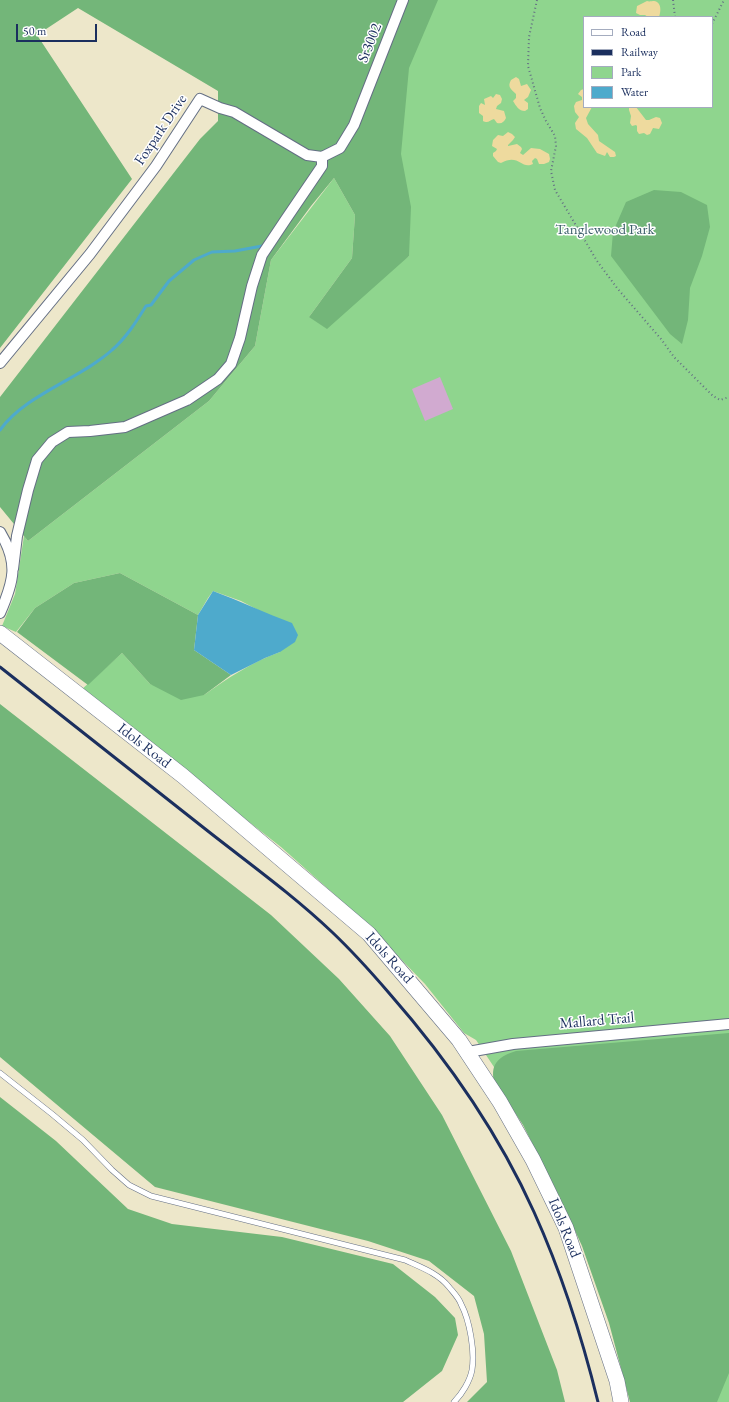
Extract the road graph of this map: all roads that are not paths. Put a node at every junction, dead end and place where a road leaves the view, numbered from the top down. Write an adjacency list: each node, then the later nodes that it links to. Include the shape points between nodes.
1 (403, 0): 2 (street, Sr3002, via 354,125 340,148)
2 (322, 157): 3 (street, Foxpark Drive, via 307,155 234,112 200,99 156,166 90,254); 5 (street, via 322,166 262,255 231,364 218,379 186,400 125,427 68,432 52,442 37,460 17,536)
3 (0, 363)
4 (0, 532): 5 (street, via 8,545)
5 (13, 569): 6 (street, via 7,597)
6 (0, 613)
7 (0, 633): 9 (street, Idols Road, via 183,776 369,934)
8 (729, 1024): 9 (street, Mallard Trail, via 513,1044)
9 (468, 1052): 12 (street, Idols Road, via 533,1160 566,1228 617,1381)
10 (0, 1073): 11 (lane, via 83,1140 129,1185 151,1196 405,1260 428,1270 448,1286 457,1298 469,1328 473,1352 472,1371 460,1396)
11 (454, 1402)
12 (621, 1402)

